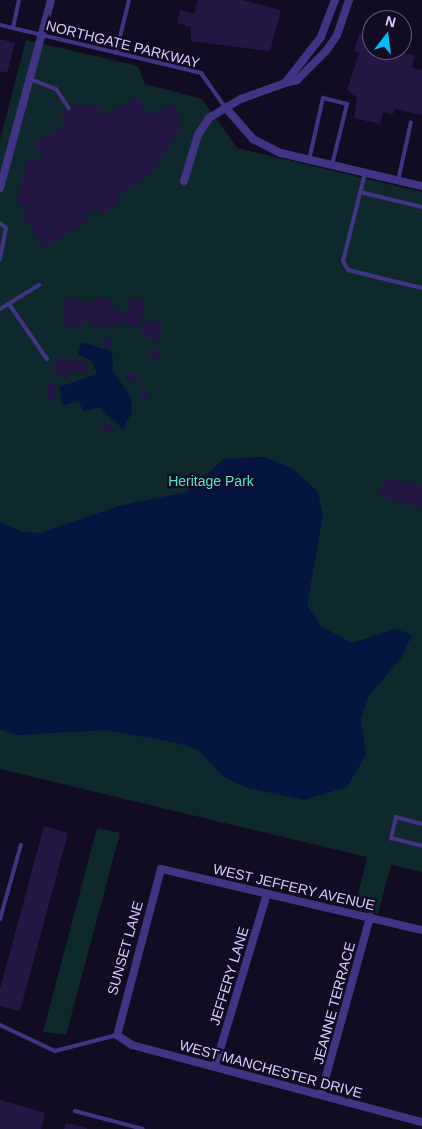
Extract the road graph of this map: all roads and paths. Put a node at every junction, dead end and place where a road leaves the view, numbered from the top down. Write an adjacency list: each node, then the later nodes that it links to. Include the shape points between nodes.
1 (19, 0): 7 (lane)
2 (51, 0): 8 (street)
3 (129, 0): 9 (lane)
4 (335, 0): 11 (street, via 321,37)
5 (349, 0): 11 (street, via 338,35 326,51 297,80)
6 (0, 25): 7 (lane, NORTHGATE PARKWAY)
7 (12, 28): 8 (lane, NORTHGATE PARKWAY)
8 (42, 35): 9 (lane, NORTHGATE PARKWAY); 10 (street)
9 (116, 53): 12 (lane, NORTHGATE PARKWAY, via 201,73)
10 (30, 79): 13 (lane, via 56,89); 21 (street)
11 (285, 82): 12 (street)
12 (225, 107): 15 (street, via 253,139 282,154); 18 (street, via 209,118 198,135)
13 (69, 108)
14 (411, 122): 19 (lane)
15 (308, 160): 16 (street); 16 (lane, via 323,98 347,104)
16 (332, 165): 17 (street)
17 (364, 173): 19 (street); 22 (lane)
18 (184, 181)
19 (398, 181): 20 (street)
20 (422, 186)
21 (0, 188)
22 (360, 192): 23 (lane); 27 (lane, via 344,261 348,270)
23 (422, 207)
24 (0, 223): 25 (lane, via 6,228)
25 (0, 259)
26 (39, 285): 28 (lane)
27 (422, 288)
28 (8, 304): 29 (lane); 30 (lane)
29 (0, 309)
30 (47, 359)
31 (422, 824): 33 (lane, via 396,817 391,838)
32 (21, 845): 37 (lane)
33 (422, 846)
34 (161, 869): 35 (street, WEST JEFFERY AVENUE); 40 (street, SUNSET LANE)
35 (267, 894): 36 (street, WEST JEFFERY AVENUE); 41 (street, JEFFERY LANE)
36 (370, 918): 38 (street, WEST JEFFERY AVENUE); 42 (street, JEANNE TERRACE)
37 (0, 919)
38 (422, 930)
39 (0, 1025): 40 (lane, via 55,1051)
40 (116, 1035): 41 (street, WEST MANCHESTER DRIVE, via 132,1045)
41 (215, 1066): 42 (street, WEST MANCHESTER DRIVE)
42 (321, 1094): 44 (street, WEST MANCHESTER DRIVE)
43 (75, 1111): 45 (lane)
44 (422, 1122)
45 (143, 1129)

